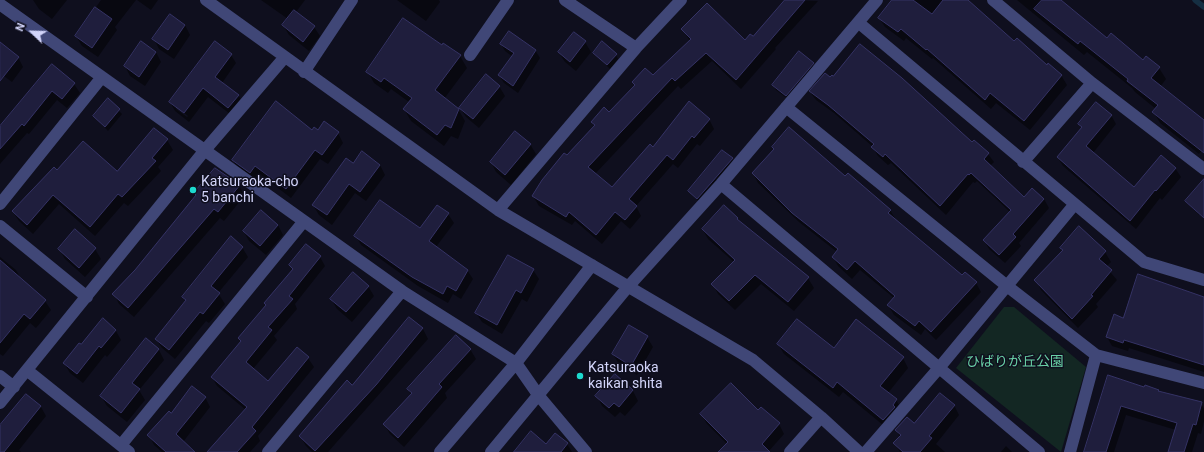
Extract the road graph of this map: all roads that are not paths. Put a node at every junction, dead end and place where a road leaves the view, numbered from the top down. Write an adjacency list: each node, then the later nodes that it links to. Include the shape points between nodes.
1 (206, 0): 12 (street)
2 (352, 0): 13 (street)
3 (508, 0): 11 (street)
4 (565, 0): 10 (street)
5 (680, 0): 10 (street)
6 (877, 0): 9 (street)
7 (993, 0): 15 (street)
8 (2, 4): 14 (street)
9 (858, 23): 16 (street); 18 (street)
10 (636, 48): 23 (street)
11 (470, 55)
12 (284, 58): 13 (street); 17 (street)
13 (304, 72): 23 (street)
14 (102, 76): 17 (street); 21 (street)
15 (1092, 83): 18 (street); 19 (street)
16 (786, 107): 20 (street); 28 (street)
17 (204, 150): 24 (street); 31 (street)
18 (1023, 162): 22 (street)
19 (1204, 169)
20 (721, 184): 29 (street); 34 (street)
21 (0, 204)
22 (1074, 205): 27 (street, via 1144,262); 28 (street)
23 (498, 210): 26 (street)
24 (304, 221): 30 (street); 42 (street)
25 (0, 226): 31 (street)
26 (592, 265): 29 (street); 33 (street)
27 (1204, 280)
28 (1007, 286): 32 (street); 34 (street)
29 (627, 288): 39 (street); 41 (street, via 753,360)
30 (402, 291): 33 (street); 43 (street)
31 (87, 297): 35 (street)
32 (1096, 355): 37 (street); 51 (street)
33 (516, 363): 39 (street); 44 (street)
34 (939, 368): 49 (street); 50 (street)
35 (28, 371): 38 (street); 42 (street)
36 (0, 376): 38 (street)
37 (1204, 383)
38 (14, 387): 40 (street)
39 (539, 396): 45 (street); 46 (street)
40 (0, 403)
41 (821, 417): 47 (street); 48 (street)
42 (125, 448)
43 (268, 452)
44 (440, 452)
45 (491, 452)
46 (586, 452)
47 (790, 452)
48 (859, 452)
49 (866, 452)
50 (1039, 452)
51 (1070, 452)

